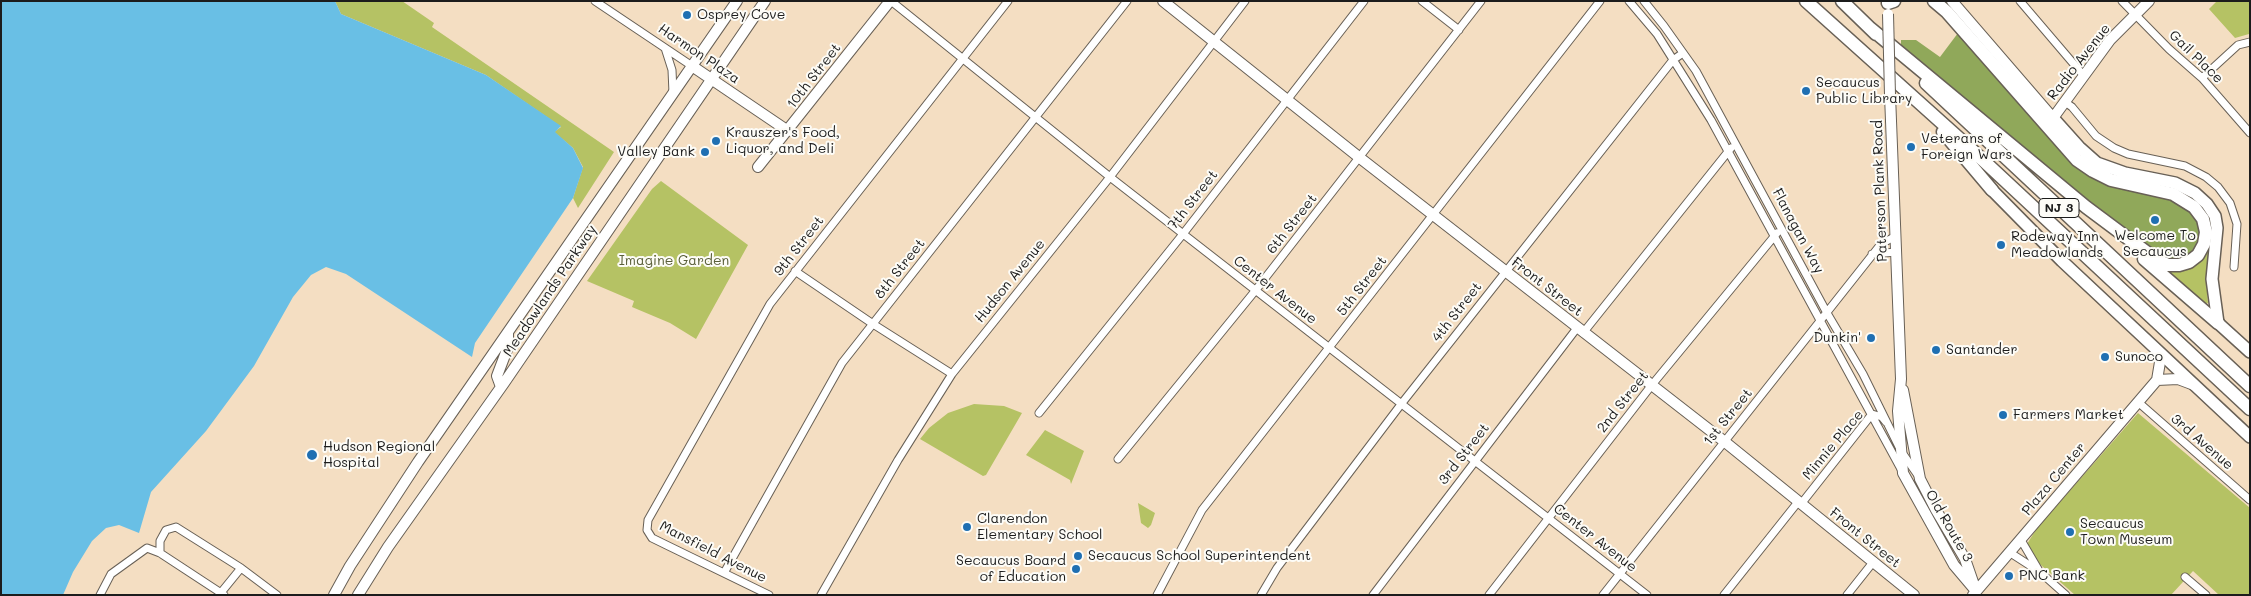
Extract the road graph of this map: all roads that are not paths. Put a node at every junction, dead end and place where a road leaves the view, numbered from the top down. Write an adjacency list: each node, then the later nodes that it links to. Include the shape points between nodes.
1 (595, 1): 30 (street, Harmon Plaza)
2 (737, 1): 34 (main road, Meadowlands Parkway)
3 (765, 1): 37 (main road, Meadowlands Parkway)
4 (891, 1): 32 (street, Center Avenue); 44 (main road, 10th Street)
5 (1008, 1): 32 (street, 9th Street)
6 (1127, 1): 42 (street, 8th Street)
7 (1163, 1): 28 (main road, Front Street)
8 (1245, 1): 28 (street, Hudson Avenue)
9 (1364, 1): 40 (street, 7th Street)
10 (1422, 1): 27 (street)
11 (1481, 1): 27 (street, 6th Street)
12 (1600, 1): 55 (street, 5th Street)
13 (1628, 1): 25 (street, Flanagan Way)
14 (1644, 1): 23 (street, Flanagan Way)
15 (1806, 1): 39 (highway, NJ 3)
16 (1842, 1): 26 (highway, NJ 3)
17 (1934, 1): 54 (highway, via 2072,156 2093,172 2111,180 2173,194 2187,202 2203,219 2204,244 2189,262 2174,266 2162,264)
18 (1952, 1): 43 (main road)
19 (2020, 1): 35 (street)
20 (2122, 1): 24 (street, Gail Place)
21 (2148, 1): 24 (main road, Radio Avenue)
22 (1890, 5): 59 (main road, Paterson Plank Road, bridge)
23 (1652, 12): 25 (street); 31 (street, Flanagan Way)
24 (2136, 14): 35 (main road, Radio Avenue, via 2110,40); 36 (street, Gail Place)
25 (1644, 19): 33 (street, Flanagan Way)
26 (1870, 28): 54 (highway, NJ 3); 72 (highway, NJ 3)
27 (1459, 30): 48 (street, 6th Street)
28 (1214, 42): 40 (main road, Front Street); 50 (street, Hudson Avenue)
29 (2250, 42): 36 (street, via 2238,45)
30 (665, 48): 34 (street, Harmon Plaza); 38 (street, via 672,70)
31 (1683, 53): 33 (street, 4th Street); 46 (street, Flanagan Way)
32 (962, 58): 42 (street, Center Avenue); 63 (street, 9th Street)
33 (1673, 60): 47 (street, Flanagan Way); 64 (street, 4th Street)
34 (692, 66): 37 (main road, Harmon Plaza); 38 (main road, Meadowlands Parkway)
35 (2084, 76): 41 (main road, Radio Avenue)
36 (2202, 78): 45 (street, Gail Place)
37 (712, 79): 44 (main road, Harmon Plaza); 83 (main road, Meadowlands Parkway)
38 (673, 93): 71 (main road, Meadowlands Parkway)
39 (1915, 99): 52 (highway, NJ 3); 86 (highway, NJ 3)
40 (1287, 100): 48 (main road, Front Street); 57 (street, 7th Street)
41 (2064, 102): 43 (main road, Radio Avenue); 62 (street, via 2096,136 2114,148 2185,166 2218,187 2230,203 2237,224)
42 (1037, 116): 50 (street, Center Avenue); 68 (street, 8th Street)
43 (2053, 118): 69 (main road, via 2097,163 2182,186 2195,193 2211,209 2217,228 2212,279)
44 (788, 130): 49 (main road, 10th Street)
45 (2250, 133)
46 (1737, 144): 47 (street, 3rd Street); 51 (street, Flanagan Way)
47 (1728, 150): 53 (street, Flanagan Way); 70 (street, 3rd Street)
48 (1360, 158): 55 (main road, Front Street); 65 (street, 6th Street)
49 (758, 167)
50 (1110, 177): 57 (street, Center Avenue); 76 (street, Hudson Avenue)
51 (1762, 190): 53 (street); 56 (street, Flanagan Way)
52 (1992, 190): 73 (main road, NJ 3, via 2062,261)
53 (1752, 196): 58 (street, Flanagan Way)
54 (2086, 207): 69 (highway, NJ 3)
55 (1434, 216): 64 (main road, Front Street); 74 (street, 5th Street)
56 (1782, 230): 58 (street, 2nd Street); 66 (street, Flanagan Way)
57 (1183, 234): 65 (street, Center Avenue); 87 (street, 7th Street)
58 (1773, 236): 67 (street, Flanagan Way); 80 (street, 2nd Street)
59 (1896, 236): 60 (main road, Paterson Plank Road); 61 (street, 1st Street, via 1886,240)
60 (1897, 252): 61 (street); 78 (main road, Paterson Plank Road)
61 (1872, 254): 66 (street, 1st Street)
62 (2234, 267)
63 (795, 271): 68 (street); 102 (street, 9th Street, via 765,312 648,520)
64 (1505, 272): 70 (main road, Front Street); 85 (street, 4th Street)
65 (1255, 291): 74 (street, Center Avenue); 93 (street, 6th Street)
66 (1827, 313): 67 (street, 1st Street); 89 (street, Flanagan Way)
67 (1820, 322): 88 (street, Flanagan Way); 91 (street, 1st Street)
68 (873, 324): 76 (street); 109 (street, 8th Street, via 842,363)
69 (2218, 324): 75 (main road)
70 (1580, 331): 80 (main road, Front Street); 94 (street, 3rd Street)
71 (508, 333): 83 (main road, via 508,347 497,376); 116 (main road, Meadowlands Parkway, via 378,522)
72 (2195, 334): 77 (highway); 82 (highway, NJ 3)
73 (2156, 348): 79 (main road, via 2160,362); 81 (main road, NJ 3)
74 (1329, 349): 85 (street, Center Avenue); 120 (street, 5th Street, via 1202,510)
75 (2250, 352)
76 (952, 374): 119 (street, Hudson Avenue, via 898,460)
77 (2250, 375)
78 (1901, 379): 92 (main road, Paterson Plank Road, via 1898,411); 96 (main road, Paterson Plank Road)
79 (2156, 380): 81 (main road, via 2178,380); 84 (main road, Plaza Center)
80 (1651, 386): 91 (main road, Front Street); 101 (street, 2nd Street)
81 (2196, 386): 90 (main road, NJ 3)
82 (2250, 386)
83 (501, 387): 117 (main road, Meadowlands Parkway)
84 (2138, 402): 97 (street, 3rd Avenue); 103 (main road, Plaza Center)
85 (1402, 403): 94 (street, Center Avenue); 121 (street, 4th Street, via 1277,568)
86 (2250, 409)
87 (1039, 412)
88 (1872, 414): 89 (street, Minnie Place, via 1882,417); 95 (street, Flanagan Way); 98 (street, Minnie Place)
89 (1888, 424): 92 (street, Flanagan Way)
90 (2250, 437)
91 (1725, 442): 98 (main road, Front Street); 110 (street, 1st Street)
92 (1901, 451): 95 (main road, Paterson Plank Road); 96 (street, Flanagan Way)
93 (1118, 459)
94 (1475, 460): 101 (street, Center Avenue); 122 (street, 3rd Street)
95 (1903, 473): 99 (main road, Old Route 3)
96 (1920, 479): 100 (main road, Paterson Plank Road)
97 (2250, 500)
98 (1799, 503): 106 (main road, Front Street); 126 (street, Minnie Place)
99 (1922, 507): 100 (main road); 113 (main road, Old Route 3, via 1954,565)
100 (1936, 510): 113 (main road, Paterson Plank Road, via 1965,559)
101 (1549, 518): 110 (street, Center Avenue); 123 (street, 2nd Street)
102 (647, 530): 109 (street, Mansfield Avenue, via 658,541)
103 (2021, 540): 104 (main road, Plaza Center); 108 (street)
104 (2010, 552): 108 (street); 113 (main road, Plaza Center)
105 (160, 553): 107 (street, via 160,541 166,530 176,527); 112 (street); 114 (street, via 147,548 111,574)
106 (1874, 561): 127 (street); 128 (main road, Front Street)
107 (241, 568): 112 (street); 115 (street)
108 (2040, 572): 129 (street)
109 (724, 573): 118 (street, Mansfield Avenue)
110 (1620, 574): 124 (street, 1st Street); 125 (street, Center Avenue)
111 (2185, 577): 130 (street)
112 (222, 594)
113 (1975, 594)
114 (100, 595)
115 (278, 595)
116 (334, 595)
117 (358, 595)
118 (769, 595)
119 (821, 595)
120 (1157, 595)
121 (1261, 595)
122 (1372, 595)
123 (1489, 595)
124 (1603, 595)
125 (1647, 595)
126 (1724, 595)
127 (1847, 595)
128 (1914, 595)
129 (2066, 595)
130 (2206, 595)

